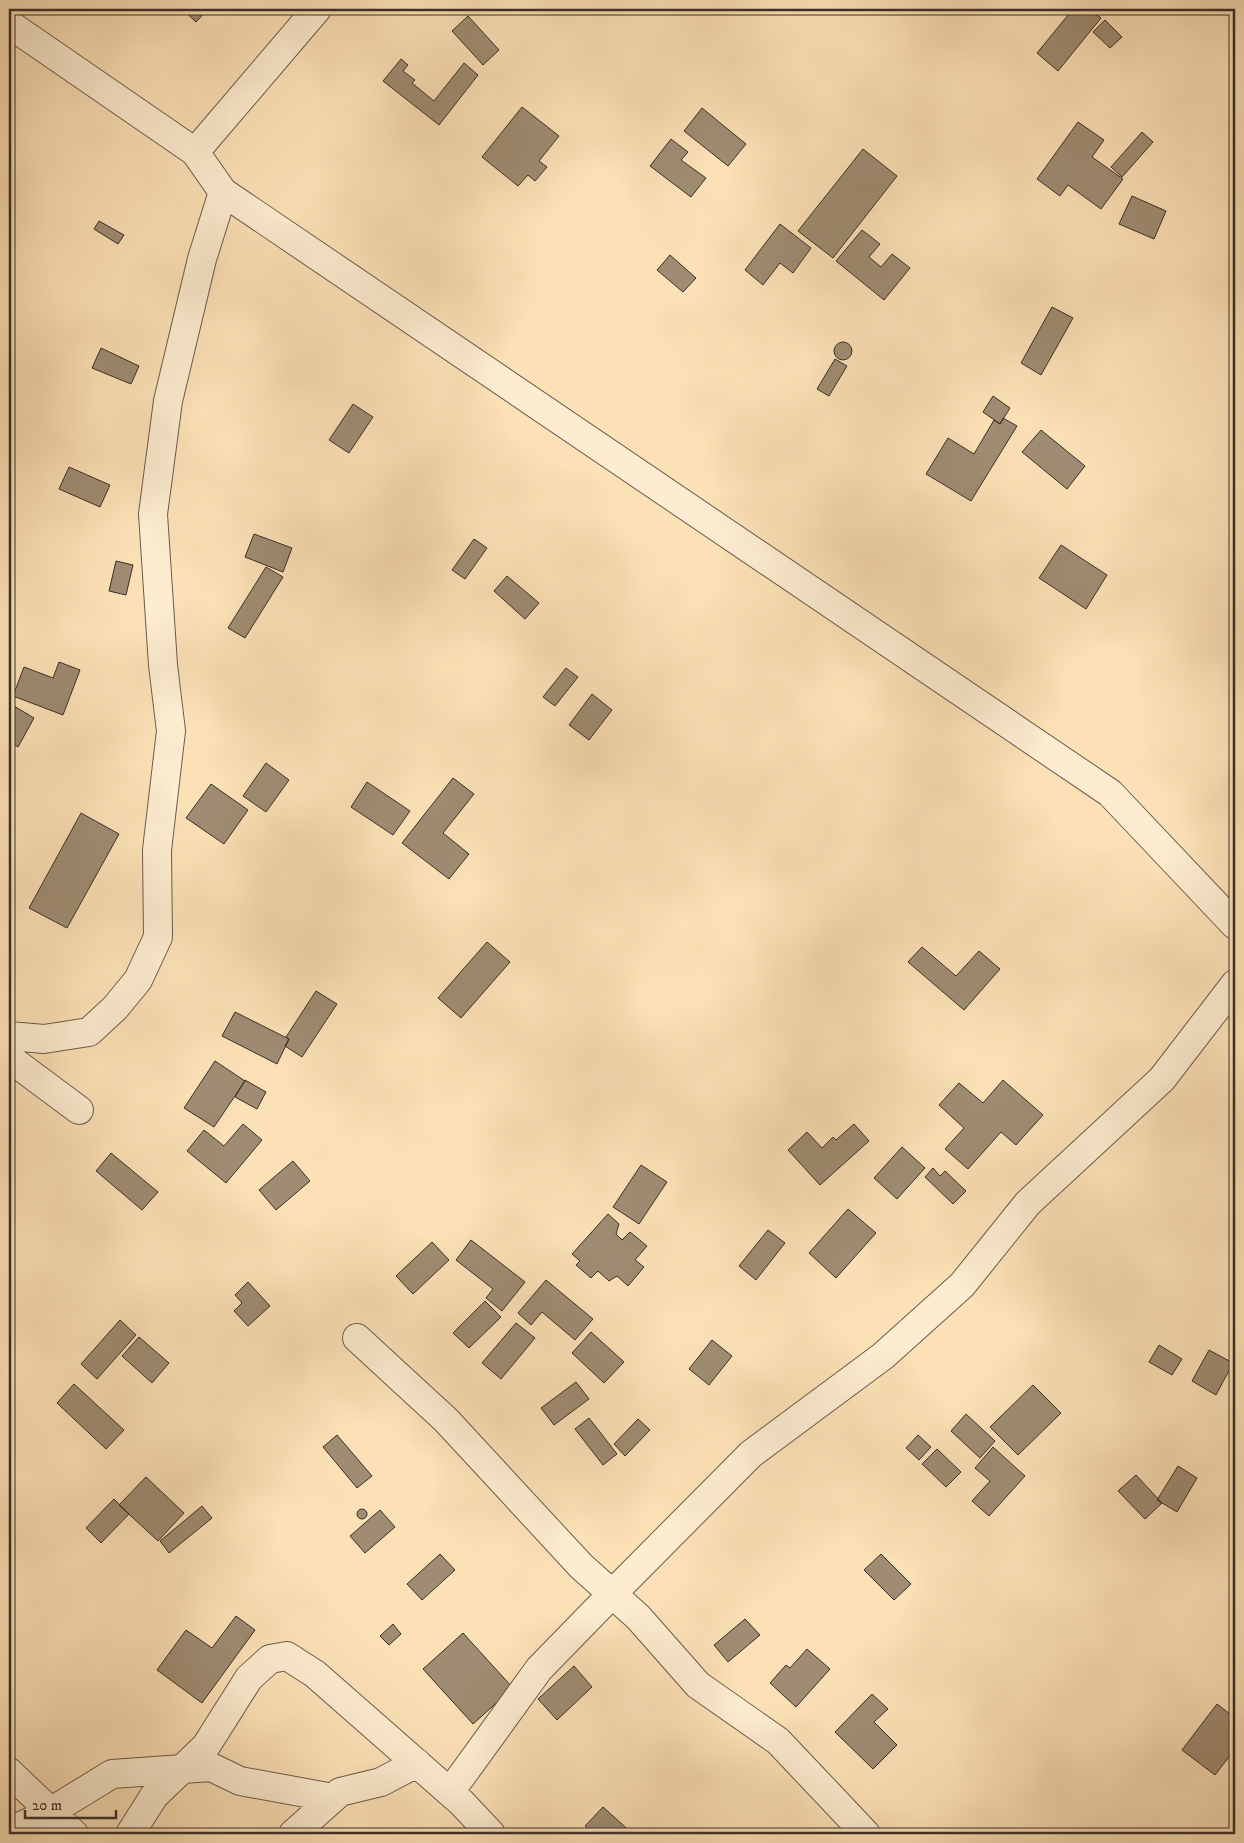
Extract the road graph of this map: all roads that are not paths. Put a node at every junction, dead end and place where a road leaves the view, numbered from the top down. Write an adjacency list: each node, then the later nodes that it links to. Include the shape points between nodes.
1 (317, 9): 3 (street)
2 (9, 24): 3 (street)
3 (195, 152): 4 (street)
4 (223, 192): 5 (street, via 1110,793); 7 (street, via 202,259 168,401 153,514 162,665 171,731 157,850 158,937 138,980 89,1032 44,1039)
5 (1235, 925)
6 (1235, 984): 11 (street, via 1162,1078 1028,1203 962,1285 883,1356 751,1454)
7 (9, 1036)
8 (9, 1058): 9 (street)
9 (79, 1110)
10 (357, 1338): 11 (street, via 446,1420 581,1566)
11 (612, 1594): 15 (street, via 539,1669); 23 (street, via 698,1684 778,1741)
12 (417, 1763): 13 (street, via 315,1674 287,1656 270,1660 248,1678 206,1746); 15 (street); 16 (street, via 382,1782 340,1792)
13 (184, 1769): 16 (street, via 211,1767 240,1781); 17 (street, via 112,1774); 20 (street, via 154,1796)
14 (9, 1772): 17 (street)
15 (450, 1792): 22 (street)
16 (333, 1798): 21 (street)
17 (50, 1812): 18 (street); 19 (street)
18 (9, 1832)
19 (74, 1834)
20 (132, 1834)
21 (293, 1834)
22 (491, 1834)
23 (866, 1834)

